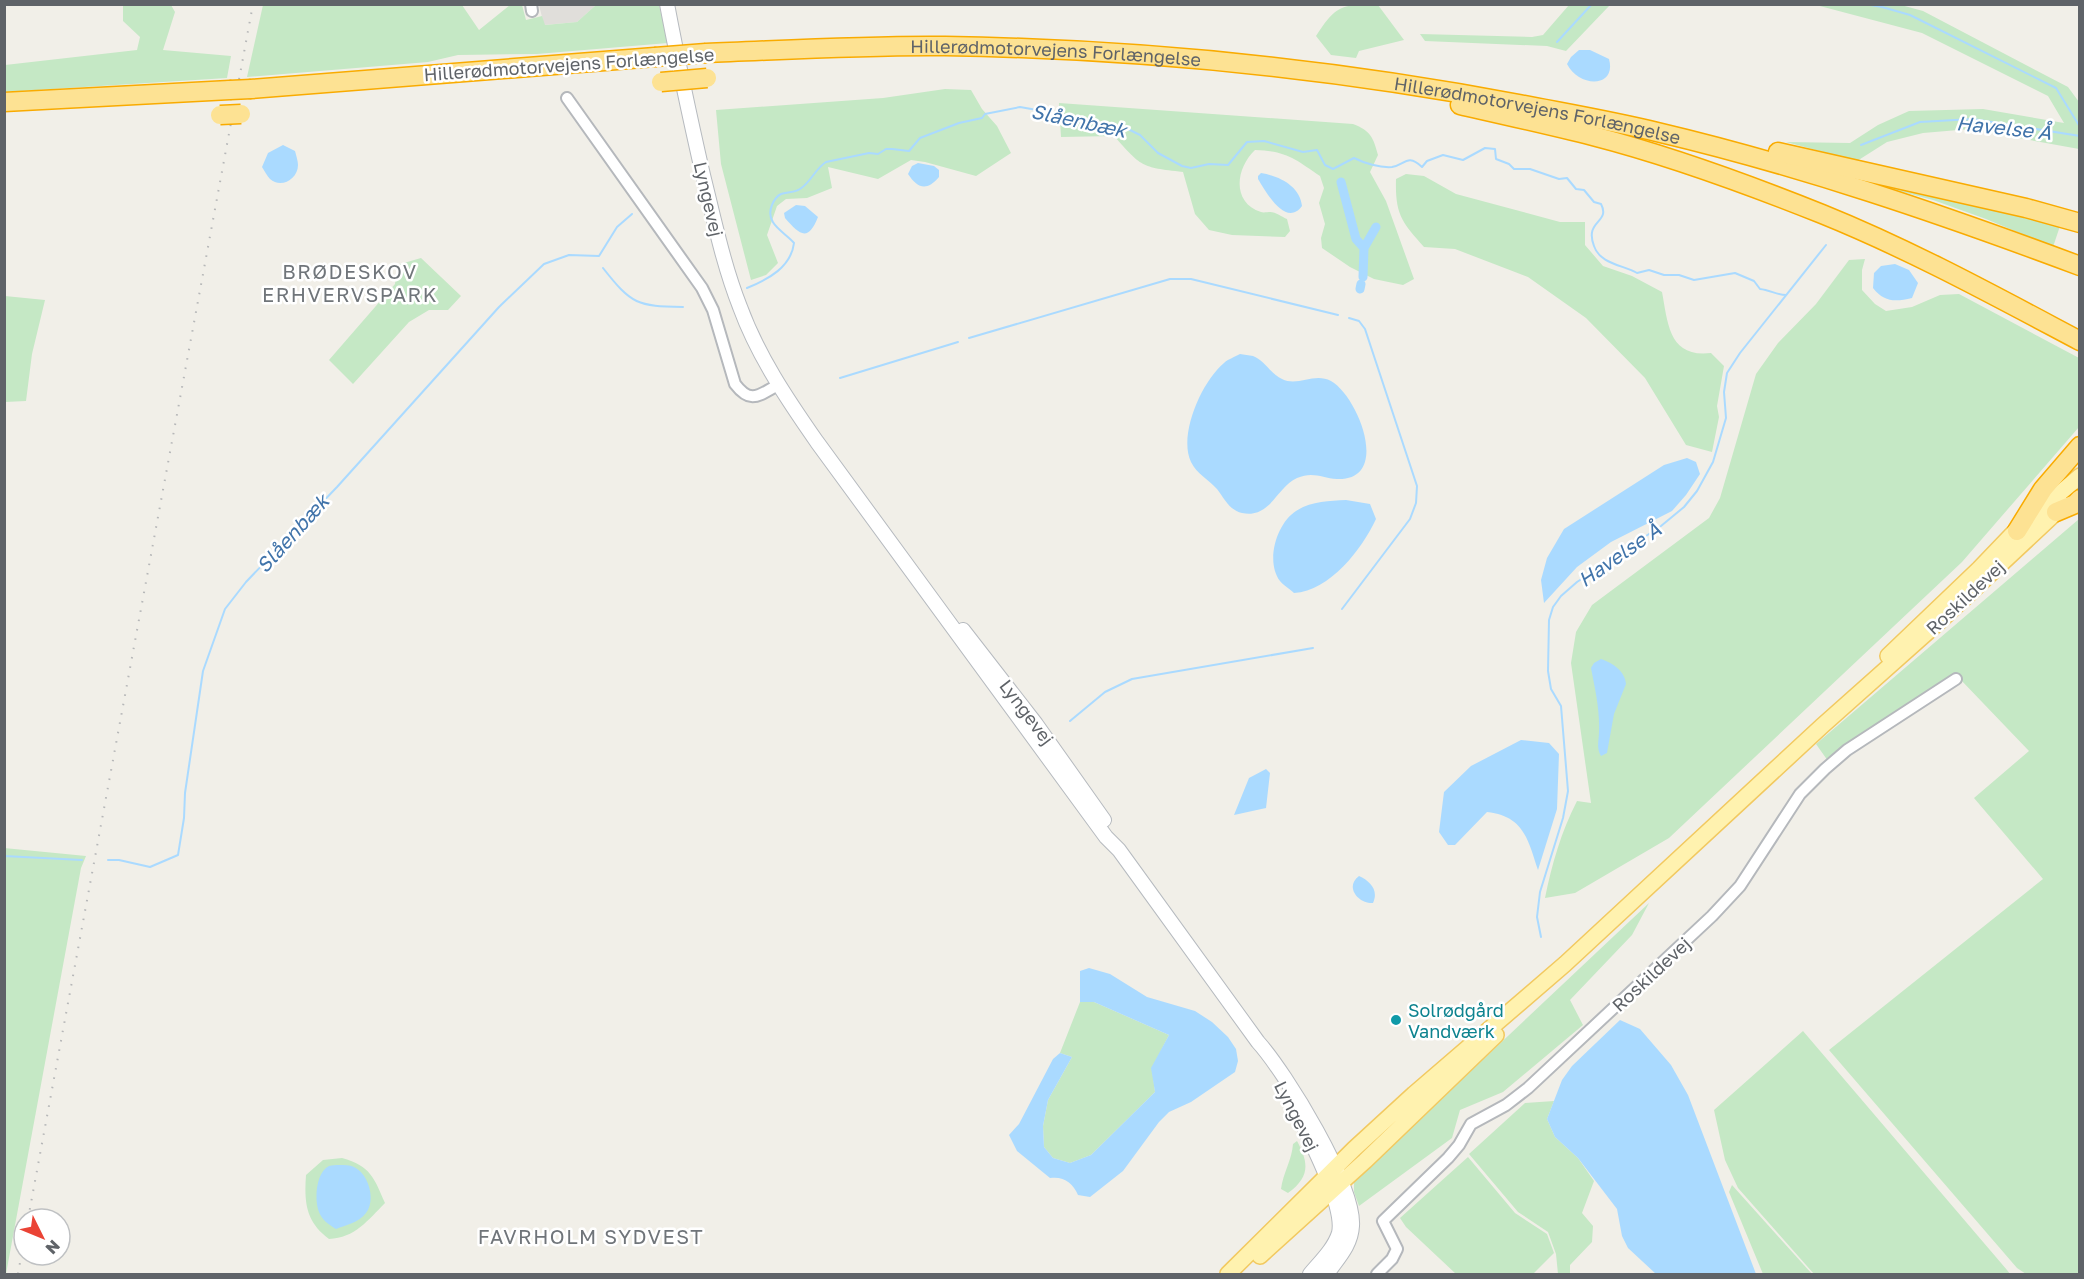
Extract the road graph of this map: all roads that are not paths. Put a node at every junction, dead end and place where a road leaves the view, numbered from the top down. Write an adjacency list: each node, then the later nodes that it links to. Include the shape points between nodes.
1 (667, 4): 15 (main road, Lyngevej, via 721,253 740,308)
2 (707, 78): 3 (highway, bridge)
3 (662, 82)
4 (1402, 84): 6 (highway, Hillerødmotorvejens Forlængelse, bridge, via 1228,61 945,46 655,57 230,90); 7 (highway, Hillerødmotorvejens Forlængelse); 12 (highway, via 1438,100 1594,136 1823,214)
5 (567, 98): 15 (street, via 702,288 713,310 735,384 749,397)
6 (4, 102)
7 (1554, 111): 10 (highway, via 1610,112); 11 (highway, Hillerødmotorvejens Forlængelse, via 1657,132 1828,178 1957,220)
8 (242, 114): 9 (highway, bridge)
9 (220, 115)
10 (2079, 223)
11 (2079, 266)
12 (2026, 313): 13 (highway); 14 (highway)
13 (2079, 341)
14 (2079, 346)
15 (778, 385): 26 (main road, Lyngevej, via 1020,722 1271,1056 1303,1106)
16 (2079, 446): 22 (highway, via 2043,489)
17 (2079, 457): 22 (main road, Roskildevej)
18 (2079, 476): 22 (main road, Roskildevej)
19 (2079, 491): 21 (main road, Roskildevej)
20 (2079, 499): 21 (highway)
21 (2056, 512): 24 (main road, Roskildevej)
22 (2017, 531): 24 (main road, Roskildevej, via 1897,646)
23 (1956, 679): 31 (street, Roskildevej, via 1847,750 1825,769 1800,794 1752,870 1712,916 1535,1081 1506,1105 1471,1124 1460,1145 1383,1221 1396,1249)
24 (1822, 726): 25 (main road, Roskildevej)
25 (1565, 964): 26 (main road, Roskildevej, via 1476,1056); 26 (main road, Roskildevej, via 1414,1094)
26 (1333, 1180): 27 (main road); 28 (main road); 29 (main road, via 1340,1229 1333,1247); 30 (main road, via 1352,1212 1352,1227 1349,1242)
27 (1228, 1275)
28 (1240, 1275)
29 (1310, 1275)
30 (1327, 1275)
31 (1377, 1275)

